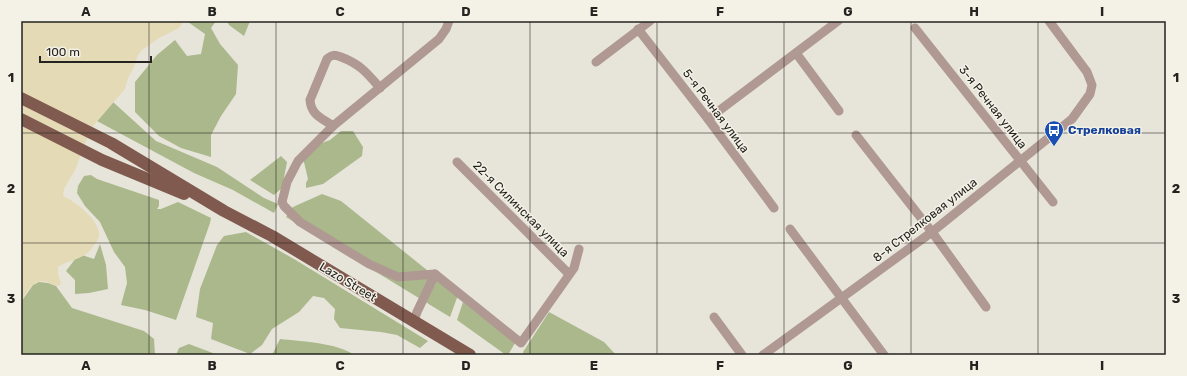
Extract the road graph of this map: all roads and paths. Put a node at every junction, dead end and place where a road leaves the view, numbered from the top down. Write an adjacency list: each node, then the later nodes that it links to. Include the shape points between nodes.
1 (449, 21): 9 (street, via 438,39)
2 (650, 21): 6 (street)
3 (838, 21): 7 (street)
4 (1048, 21): 16 (street, 8-я Стрелковая улица, via 1087,72 1092,85 1090,94 1072,119)
5 (915, 28): 16 (street, 3-я Речная улица)
6 (638, 29): 8 (street); 13 (street, 5-я Речная улица)
7 (796, 53): 11 (street); 13 (street)
8 (596, 62)
9 (380, 88): 14 (street); 14 (street, via 358,65 334,55 327,58 310,100 310,107 314,113)
10 (21, 98): 20 (main road, Lazo Street, via 111,143)
11 (839, 111)
12 (21, 119): 20 (main road, Lazo Street, via 102,160)
13 (708, 119): 19 (street, 5-я Речная улица)
14 (333, 126): 24 (street, via 298,161 287,182 282,202 284,206 300,222 369,264 398,277)
15 (856, 135): 22 (street)
16 (1020, 161): 18 (street, 3-я Речная улица); 22 (street, 8-я Стрелковая улица)
17 (456, 162): 25 (street, 22-я Силинская улица)
18 (1053, 202)
19 (774, 208)
20 (224, 211): 29 (main road, Lazo Street, via 272,236)
21 (790, 229): 26 (street)
22 (932, 232): 26 (street, 8-я Стрелковая улица); 27 (street)
23 (579, 249): 25 (street, via 574,268)
24 (435, 274): 25 (street, via 521,343); 29 (street)
25 (569, 274)
26 (842, 298): 32 (street, 8-я Стрелковая улица); 33 (street)
27 (986, 307)
28 (714, 317): 31 (street)
29 (414, 321): 30 (main road, Lazo Street)
30 (470, 355)
31 (742, 355)
32 (763, 355)
33 (884, 355)

